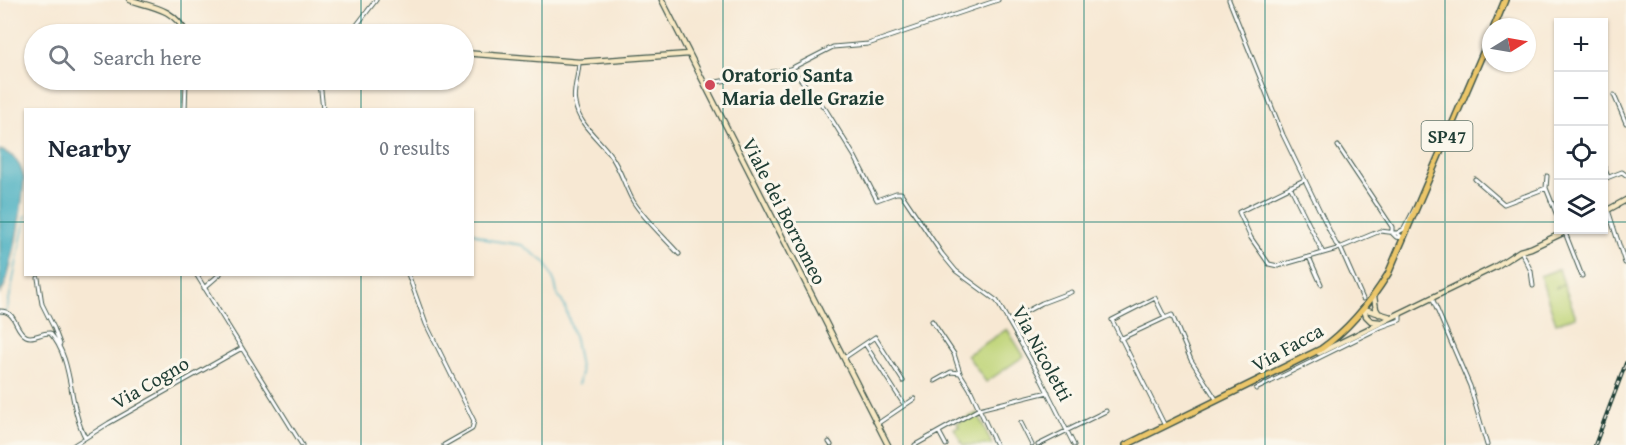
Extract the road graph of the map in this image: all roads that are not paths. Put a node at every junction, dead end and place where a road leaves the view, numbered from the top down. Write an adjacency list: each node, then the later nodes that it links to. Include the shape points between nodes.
1 (130, 0): 8 (street, via 166,12)
2 (376, 0): 9 (street)
3 (662, 0): 11 (street, Viale dei Borromeo)
4 (998, 0): 14 (street, via 868,44 833,47)
5 (1229, 0): 27 (street)
6 (1505, 0): 7 (main road)
7 (1498, 18)
8 (181, 24)
9 (358, 24)
10 (474, 54): 13 (street)
11 (689, 54): 13 (street); 15 (street, Viale dei Borromeo)
12 (1482, 55): 36 (main road, SP47, via 1417,207)
13 (579, 62): 42 (street, via 574,95 580,117 612,157 634,202)
14 (792, 69): 15 (street); 64 (street, Via Nicoletti, via 826,110 877,200 901,193 947,261 993,297)
15 (705, 85): 70 (street, Viale dei Borromeo)
16 (186, 90): 19 (street)
17 (321, 90): 20 (street)
18 (1614, 95): 21 (street)
19 (185, 108)
20 (323, 108)
21 (1626, 123)
22 (1338, 146): 36 (street)
23 (1626, 175): 25 (street, via 1622,172)
24 (1547, 176): 29 (street)
25 (1608, 177)
26 (1475, 179): 29 (street, via 1504,204)
27 (1304, 180): 28 (street); 37 (street)
28 (1290, 186): 41 (street); 43 (street, via 1241,210 1239,215 1269,264 1278,266)
29 (1546, 188): 31 (street)
30 (1626, 200): 32 (street)
31 (1554, 207)
32 (1608, 210)
33 (1608, 216): 40 (street)
34 (1558, 234): 39 (street)
35 (1567, 234): 48 (street)
36 (1397, 235): 37 (street, via 1380,231); 54 (main road, SP47, via 1391,267)
37 (1340, 247): 41 (street); 56 (street)
38 (1626, 248): 40 (street)
39 (1521, 250): 51 (street); 55 (street)
40 (1621, 250): 44 (street)
41 (1323, 253): 43 (street)
42 (679, 254)
43 (1309, 257): 50 (street)
44 (1625, 263)
45 (197, 276): 52 (street)
46 (218, 276): 52 (street)
47 (409, 276): 90 (street, via 426,324 474,421 472,429)
48 (1582, 276)
49 (38, 278): 68 (street, via 42,304)
50 (1321, 284)
51 (1533, 286)
52 (204, 288): 69 (street)
53 (1071, 292): 64 (street)
54 (1374, 296): 57 (main road, SP47); 60 (street)
55 (1432, 298): 59 (street); 99 (street, via 1470,386)
56 (1363, 299)
57 (1364, 309): 60 (street); 65 (street, via 1371,321); 71 (main road, Via Facca / SP47, via 1331,342)
58 (0, 311): 68 (street, via 13,316 25,335 50,333)
59 (1400, 313): 61 (street); 75 (street, via 1400,320)
60 (1379, 314): 61 (street)
61 (1391, 317): 65 (street)
62 (1165, 318): 66 (street); 66 (street, via 1155,298 1113,318); 78 (street, via 1172,315 1191,360)
63 (932, 321): 72 (street, via 954,354)
64 (1008, 321): 76 (street, Via Nicoletti)
65 (1383, 321): 71 (street)
66 (1120, 339): 84 (street)
67 (865, 344): 70 (street); 73 (street, via 875,337); 79 (street)
68 (60, 346): 87 (street)
69 (242, 348): 87 (street, Via Cogno); 89 (street)
70 (844, 358): 83 (street, Viale dei Borromeo)
71 (1302, 360): 78 (main road, Via Facca / SP47)
72 (960, 373): 74 (street, via 951,372); 80 (street)
73 (903, 381)
74 (935, 381)
75 (1256, 389)
76 (1048, 392): 80 (street); 85 (street, Via Nicoletti)
77 (914, 399): 83 (street)
78 (1217, 401): 84 (main road, Via Facca / SP47)
79 (903, 403)
80 (979, 409): 86 (street); 94 (street)
81 (1106, 411): 85 (street)
82 (1021, 423): 95 (street)
83 (877, 424): 91 (street, Viale dei Borromeo)
84 (1165, 426): 98 (main road, Via Facca / SP47)
85 (1067, 430): 96 (street); 97 (street, Via Nicoletti)
86 (939, 432): 92 (street); 93 (street)
87 (85, 438): 88 (street, Via Cogno)
88 (74, 445)
89 (302, 445)
90 (444, 445)
91 (888, 445)
92 (916, 445)
93 (946, 445)
94 (996, 445)
95 (1032, 445)
96 (1038, 445)
97 (1074, 445)
98 (1126, 445)
99 (1487, 445)

